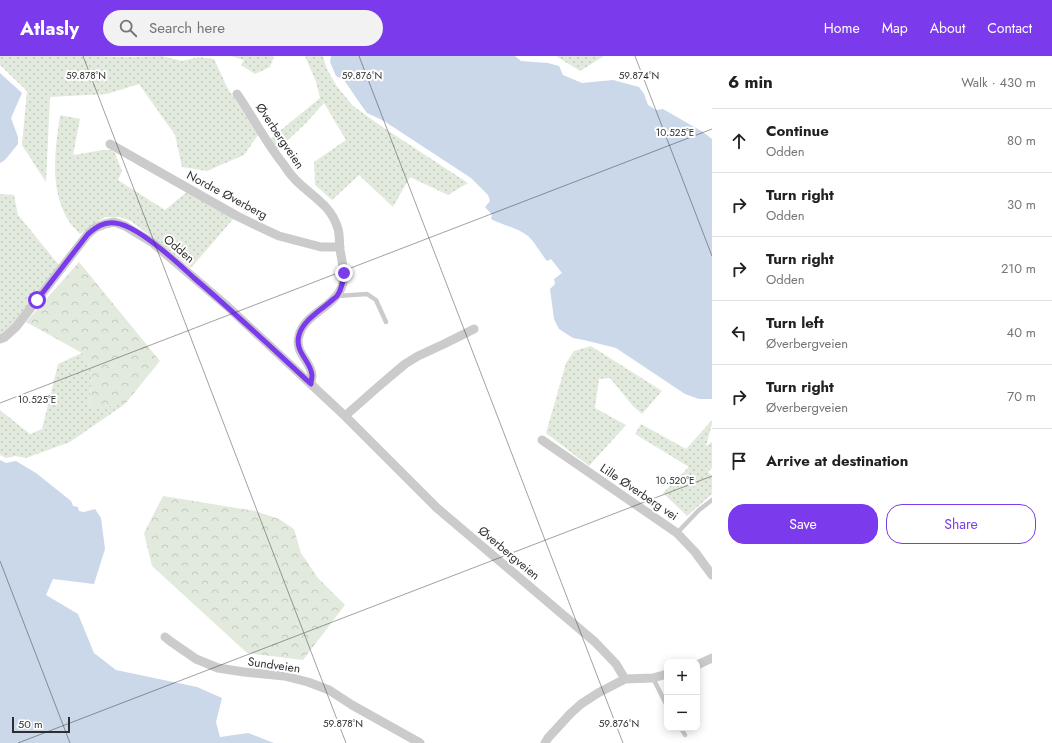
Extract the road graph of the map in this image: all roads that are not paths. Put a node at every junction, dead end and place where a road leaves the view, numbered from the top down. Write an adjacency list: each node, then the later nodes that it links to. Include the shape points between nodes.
1 (237, 94): 3 (street, Øverbergveien, via 283,165 300,185 327,208 338,228)
2 (110, 144): 3 (street, Nordre Øverberg, via 237,216 279,236 321,247)
3 (340, 247): 4 (street, Øverbergveien, via 344,273)
4 (337, 296): 5 (lane, via 367,294 376,300); 8 (street, via 306,323 298,337 301,354 310,367)
5 (386, 322)
6 (474, 329): 9 (street, via 404,364)
7 (0, 339): 8 (street, Odden, via 16,327 88,234 95,228 114,222 153,243 227,306)
8 (311, 384): 9 (street, Øverbergveien)
9 (345, 416): 19 (street, Øverbergveien, via 437,508 595,642 616,664)
10 (542, 440): 12 (street, Lille Øverberg vei)
11 (712, 500): 12 (lane)
12 (677, 533): 13 (street, Lille Øverberg vei)
13 (712, 575)
14 (165, 637): 23 (street, Sundveien, via 196,659 218,668 284,676 329,690)
15 (712, 658): 16 (street)
16 (700, 664)
17 (664, 675): 18 (street)
18 (652, 678): 19 (street); 20 (lane)
19 (625, 679): 24 (street, via 581,704)
20 (664, 700)
21 (683, 731): 22 (lane)
22 (685, 735)
23 (420, 743)
24 (545, 743)

